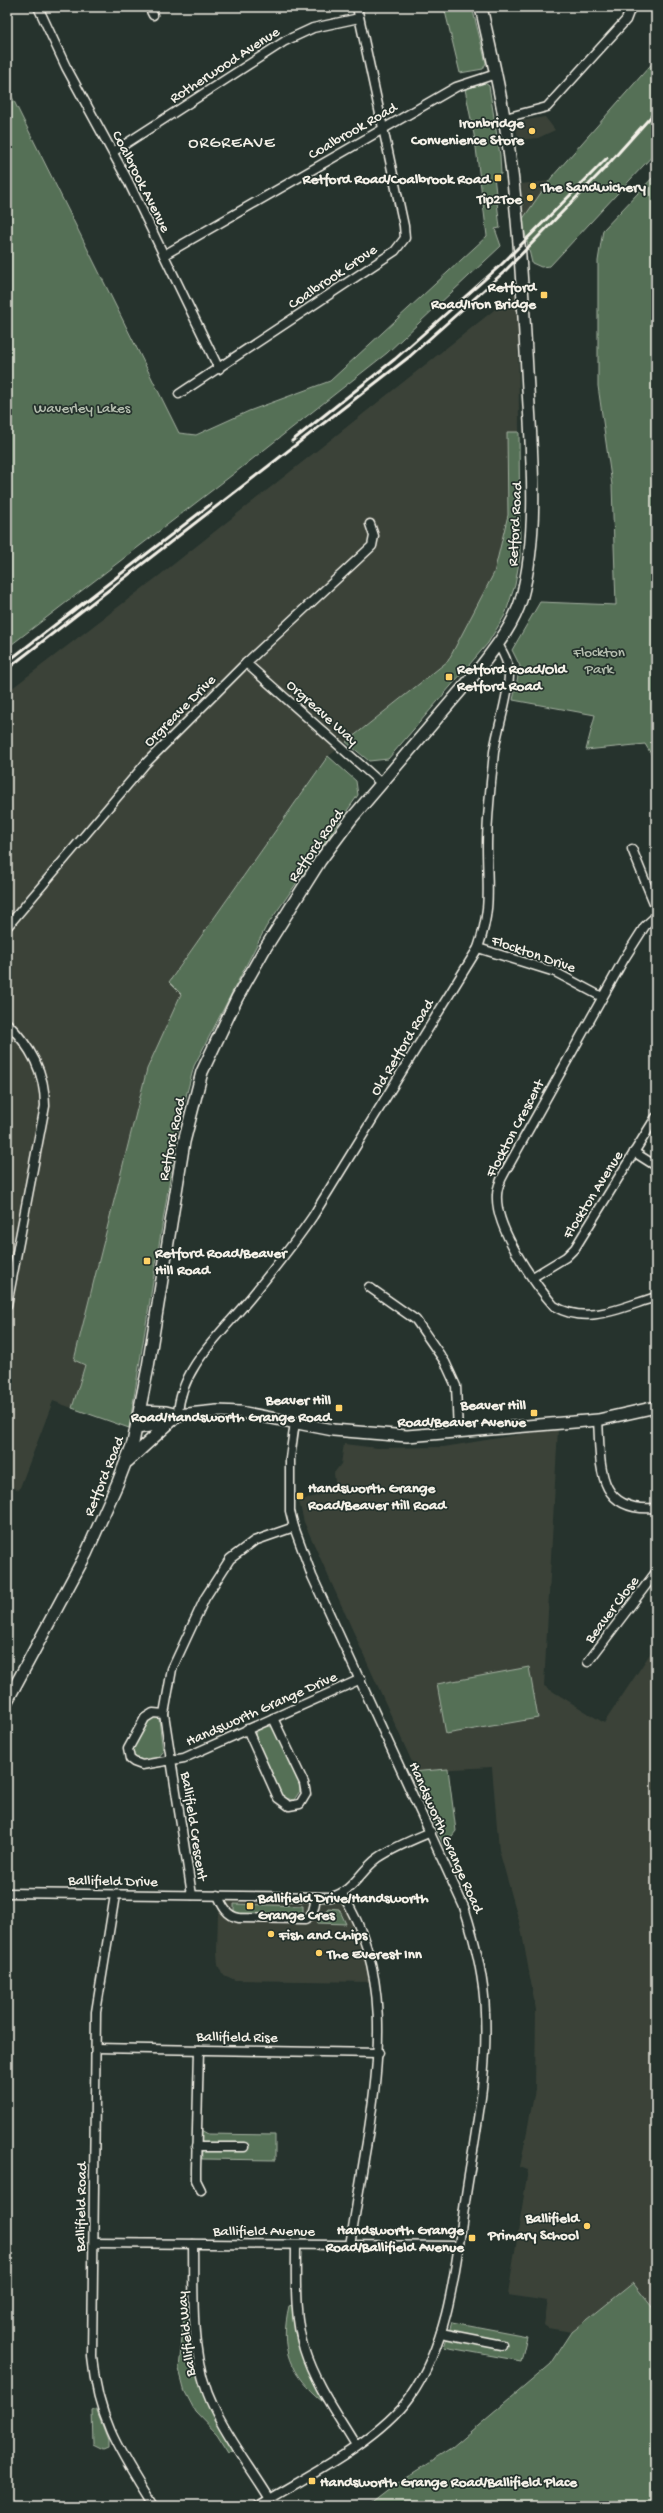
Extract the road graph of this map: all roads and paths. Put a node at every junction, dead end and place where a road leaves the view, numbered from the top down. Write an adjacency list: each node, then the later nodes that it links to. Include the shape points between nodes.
1 (38, 7): 9 (street, Coalbrook Avenue, via 66,67)
2 (357, 7): 5 (street, Coalbrook Grove)
3 (481, 7): 6 (main road, Retford Road)
4 (631, 7): 7 (street, via 626,20 547,107)
5 (359, 18): 8 (street, Coalbrook Grove); 9 (street, Rotherwood Avenue, via 313,28 264,52)
6 (496, 74): 7 (main road, Retford Road); 8 (street, Coalbrook Road, via 456,87)
7 (505, 118): 14 (main road, Retford Road, via 522,290 532,513 530,546 521,600)
8 (383, 129): 10 (street, Coalbrook Road); 11 (street, Coalbrook Grove, via 406,232 401,244 395,251)
9 (113, 152): 10 (street, Coalbrook Avenue)
10 (164, 255): 11 (street, Coalbrook Avenue)
11 (219, 369): 12 (street, Coalbrook Grove)
12 (178, 394)
13 (370, 524): 15 (street, Orgreave Drive, via 374,536 372,546)
14 (498, 644): 16 (main road, Retford Road); 21 (street, Old Retford Road, via 508,664 509,673 499,720 491,785 487,846 489,901 486,926)
15 (246, 663): 16 (street, Orgreave Way); 20 (street, Orgreave Drive, via 142,768)
16 (381, 783): 32 (main road, Retford Road, via 320,861 264,950 237,998 202,1072 184,1142)
17 (632, 849): 18 (street)
18 (656, 908)
19 (656, 916): 22 (street, Flockton Crescent, via 645,926)
20 (7, 927)
21 (478, 948): 22 (street, Flockton Drive, via 555,972); 33 (street, Old Retford Road, via 313,1216 292,1247 191,1372 179,1399)
22 (602, 997): 27 (street, Flockton Crescent, via 505,1172 497,1194 500,1219)
23 (7, 1023): 30 (street, via 37,1063 42,1077 45,1106)
24 (656, 1117): 25 (street, Flockton Avenue)
25 (634, 1152): 26 (street, Flockton Avenue); 27 (street, Flockton Avenue, via 576,1248)
26 (656, 1166)
27 (533, 1277): 29 (street, Flockton Crescent, via 554,1306 565,1313 579,1316 604,1313)
28 (369, 1287): 37 (street, via 416,1320 445,1362 456,1386)
29 (656, 1297)
30 (7, 1305)
31 (656, 1407): 34 (main road)
32 (140, 1411): 33 (main road, via 166,1412); 36 (main road, Retford Road)
33 (174, 1419): 35 (main road, via 217,1411 240,1412); 36 (main road); 38 (main road)
34 (598, 1420): 37 (main road); 39 (street, via 602,1473 607,1491 624,1505)
35 (295, 1422): 37 (main road, via 384,1436); 40 (street, Handsworth Grange Road, via 289,1485)
36 (138, 1428): 38 (main road, Retford Road)
37 (458, 1432)
38 (126, 1463): 44 (main road, Retford Road, via 86,1554)
39 (656, 1508)
40 (294, 1527): 43 (street, Handsworth Grange Road, via 312,1576); 45 (street, Ballifield Crescent, via 254,1542 235,1554 222,1569 177,1655 167,1687)
41 (656, 1572): 42 (street, Beaver Close)
42 (588, 1662)
43 (361, 1679): 46 (street, Handsworth Grange Drive); 49 (street, Handsworth Grange Road)
44 (7, 1701)
45 (164, 1714): 48 (street, Ballifield Crescent); 48 (street, Ballifield Crescent, via 153,1713 145,1718 128,1748 128,1753 134,1762 142,1765)
46 (274, 1718): 47 (street, Handsworth Grange Drive); 47 (street, via 304,1783 306,1794 300,1804 289,1806 278,1798)
47 (247, 1729): 48 (street, Handsworth Grange Drive, via 184,1758)
48 (171, 1761): 53 (street, Ballifield Crescent)
49 (431, 1832): 52 (street, via 378,1858 366,1868 349,1890); 66 (street, Handsworth Grange Road, via 456,1885 473,1933 483,1983 485,2010 483,2085)
50 (7, 1893): 51 (street, Ballifield Drive)
51 (115, 1894): 53 (street, Ballifield Drive); 56 (street, Ballifield Road, via 99,1984)
52 (342, 1894): 55 (street, Ballifield Drive); 58 (street, via 361,1934 376,1982 379,2007)
53 (192, 1895): 54 (street, Ballifield Drive)
54 (218, 1895): 55 (street, Ballifield Drive); 55 (street, via 232,1917 254,1918 305,1919 314,1910)
55 (316, 1897)
56 (96, 2048): 57 (street, Ballifield Rise); 62 (street, Ballifield Road)
57 (199, 2050): 58 (street, Ballifield Rise); 59 (street)
58 (378, 2053): 65 (street, via 377,2079)
59 (196, 2147): 60 (street); 61 (street, via 196,2180)
60 (244, 2147)
61 (201, 2190)
62 (94, 2243): 63 (street, Ballifield Avenue); 71 (street, Ballifield Road, via 92,2357 98,2398 116,2444)
63 (193, 2244): 64 (street, Ballifield Avenue); 70 (street, Ballifield Way, via 196,2330 205,2386 220,2419)
64 (296, 2245): 65 (street, Ballifield Avenue); 69 (street, via 298,2310 304,2348 317,2380)
65 (350, 2245): 66 (street, Ballifield Avenue)
66 (458, 2246): 67 (street, Handsworth Grange Road)
67 (441, 2333): 68 (street); 69 (street, Handsworth Grange Road, via 431,2361 409,2398 380,2430)
68 (502, 2345)
69 (356, 2446): 70 (street, Handsworth Grange Road)
70 (270, 2499): 72 (street, Handsworth Grange Road)
71 (153, 2506)
72 (258, 2506)

